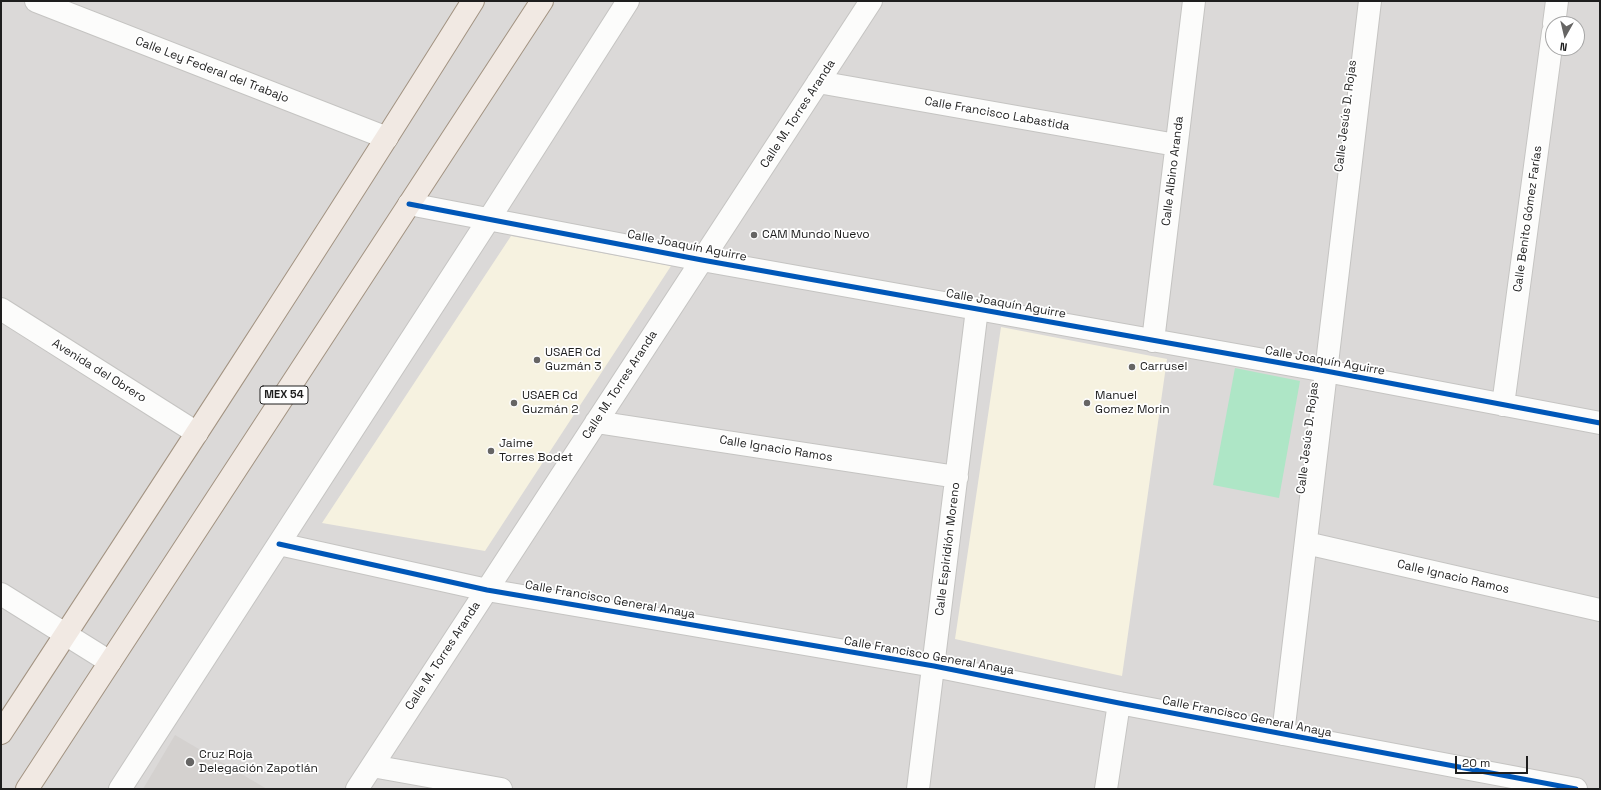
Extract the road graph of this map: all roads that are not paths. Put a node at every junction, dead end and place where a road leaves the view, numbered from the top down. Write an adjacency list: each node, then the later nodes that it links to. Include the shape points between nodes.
1 (36, 1): 12 (street, Calle Ley Federal del Trabajo)
2 (473, 1): 12 (main road)
3 (542, 1): 14 (main road, MEX 54)
4 (628, 1): 15 (street)
5 (871, 1): 11 (street, Calle M. Torres Aranda)
6 (1194, 1): 13 (street, Calle Albino Aranda)
7 (1370, 1): 20 (street, Calle Jesús D. Rojas)
8 (1557, 1): 9 (street)
9 (1555, 16)
10 (1550, 56): 21 (street, Calle Benito Gómez Farías)
11 (818, 82): 13 (street, Calle Francisco Labastida); 16 (street, Calle M. Torres Aranda)
12 (387, 138): 24 (main road)
13 (1176, 145): 19 (street, Calle Albino Aranda)
14 (409, 204): 15 (street, Calle Joaquín Aguirre); 32 (main road, MEX 54)
15 (489, 219): 16 (street, Calle Joaquín Aguirre); 27 (street)
16 (702, 260): 18 (street, Calle Joaquín Aguirre); 22 (street, Calle M. Torres Aranda)
17 (1, 309): 24 (street, Avenida del Obrero)
18 (977, 309): 19 (street, Calle Joaquín Aguirre); 25 (street, Calle Espiridión Moreno)
19 (1153, 341): 20 (street, Calle Joaquín Aguirre)
20 (1326, 371): 21 (street, Calle Joaquín Aguirre); 26 (street, Calle Jesús D. Rojas)
21 (1503, 405): 23 (street, Calle Joaquín Aguirre)
22 (596, 422): 25 (street, Calle Ignacio Ramos); 28 (street, Calle M. Torres Aranda)
23 (1600, 423)
24 (197, 433): 31 (main road)
25 (957, 477): 33 (street, Calle Espiridión Moreno)
26 (1306, 543): 30 (street, Calle Ignacio Ramos); 36 (street, Calle Jesús D. Rojas)
27 (279, 544): 28 (street, Calle Francisco General Anaya); 40 (street)
28 (487, 590): 33 (street, Calle Francisco General Anaya); 37 (street, Calle M. Torres Aranda)
29 (1, 594): 31 (street)
30 (1600, 610)
31 (66, 634): 32 (street); 35 (main road)
32 (110, 662): 39 (main road, MEX 54)
33 (934, 666): 34 (street, Calle Francisco General Anaya); 43 (street, Calle Espiridión Moreno)
34 (1118, 703): 36 (street, Calle Francisco General Anaya); 44 (street)
35 (1, 733)
36 (1284, 734): 38 (street, Calle Francisco General Anaya)
37 (372, 766): 41 (street, Calle M. Torres Aranda); 42 (street)
38 (1476, 780): 45 (street, Calle Francisco General Anaya)
39 (27, 789)
40 (120, 789)
41 (357, 789)
42 (501, 789)
43 (918, 789)
44 (1106, 789)
45 (1576, 789)

